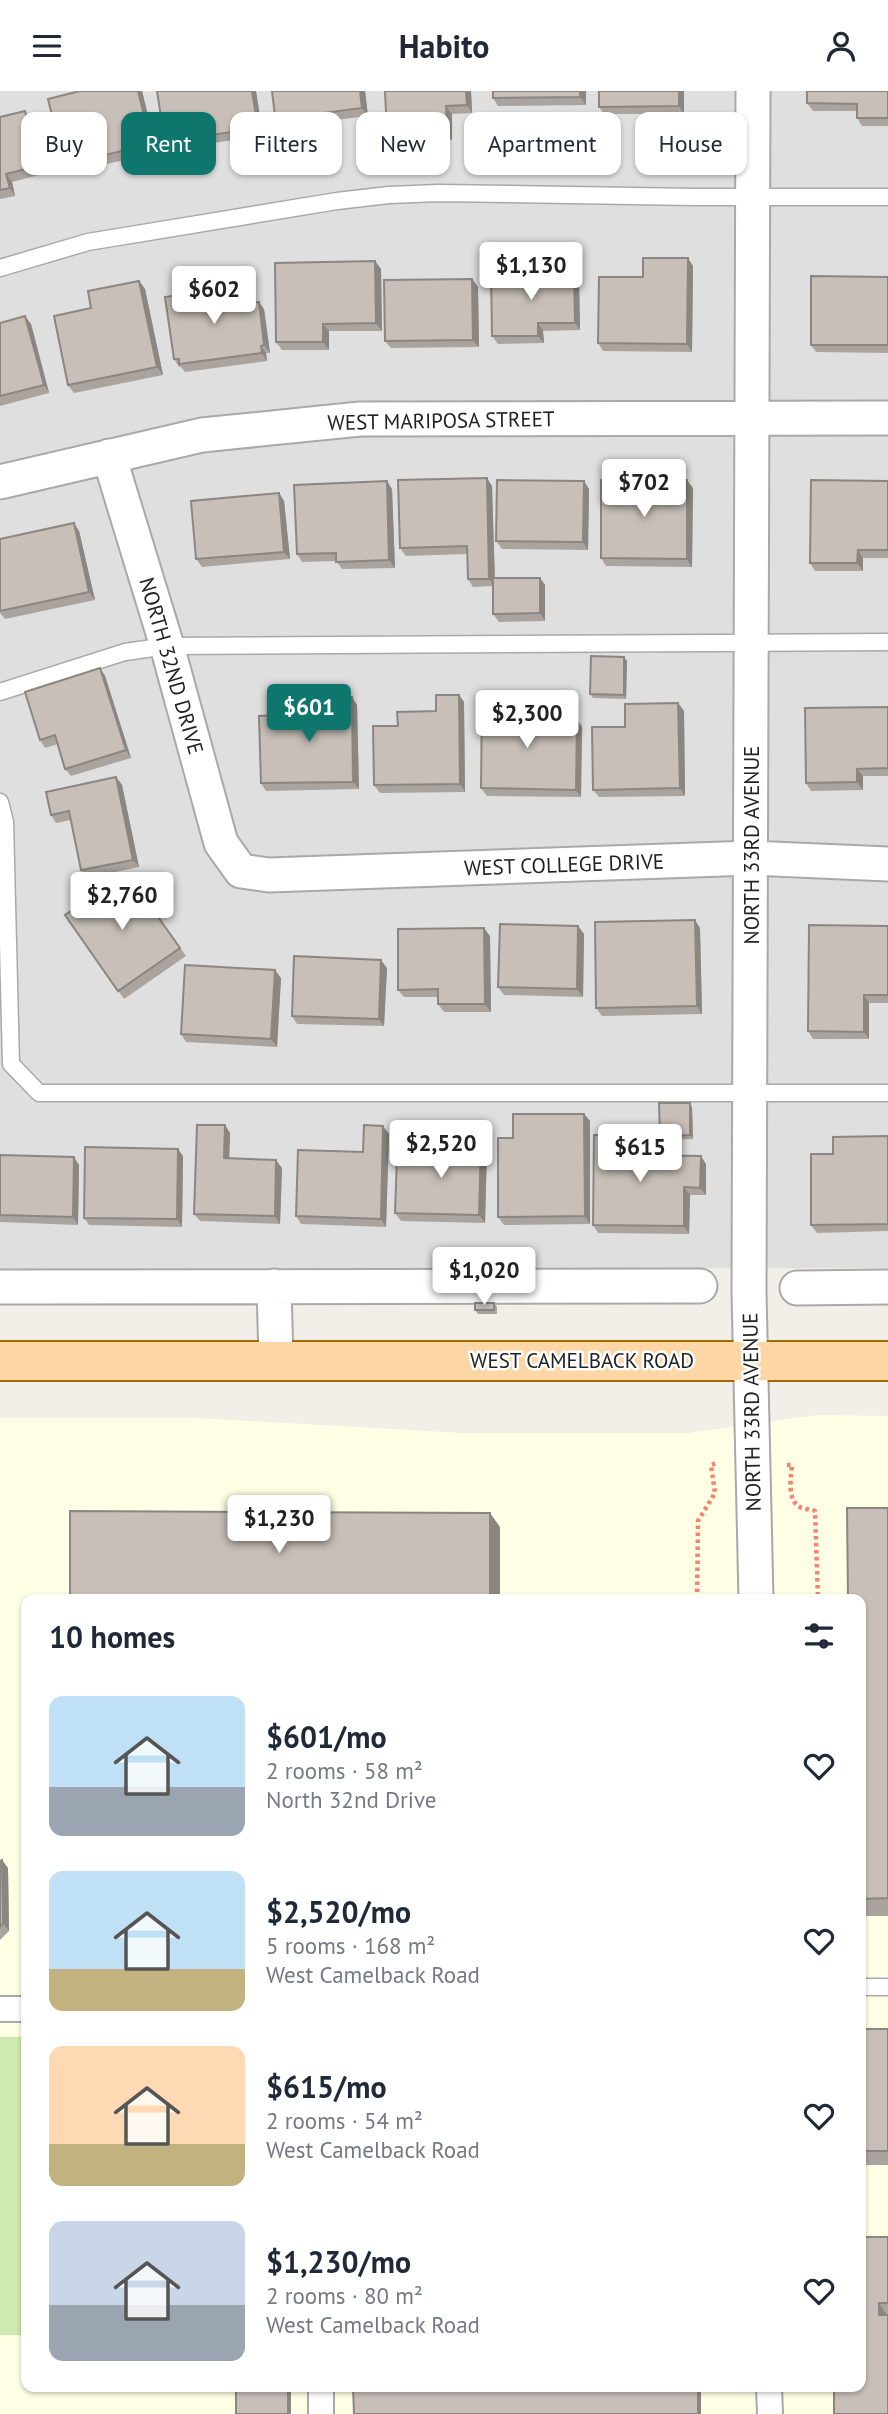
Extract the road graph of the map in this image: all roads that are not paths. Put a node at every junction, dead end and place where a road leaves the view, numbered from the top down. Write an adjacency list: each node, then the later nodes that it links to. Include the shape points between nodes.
1 (753, 91): 2 (street, NORTH 33RD AVENUE)
2 (753, 197): 3 (lane); 4 (lane, via 389,195 88,242); 6 (street, NORTH 33RD AVENUE)
3 (888, 197)
4 (0, 268)
5 (888, 418): 6 (street, WEST MARIPOSA STREET)
6 (753, 419): 7 (street, WEST MARIPOSA STREET, via 360,419 202,435); 9 (street, NORTH 33RD AVENUE)
7 (109, 456): 8 (street, WEST MARIPOSA STREET); 11 (street, NORTH 32ND DRIVE)
8 (0, 482)
9 (752, 642): 10 (lane); 11 (lane); 14 (street, NORTH 33RD AVENUE)
10 (888, 642)
11 (167, 646): 12 (lane, via 113,655); 16 (street, NORTH 32ND DRIVE, via 221,843)
12 (0, 692)
13 (0, 802): 17 (lane, via 5,822 11,1064 39,1093)
14 (751, 858): 15 (street, WEST COLLEGE DRIVE); 16 (street, WEST COLLEGE DRIVE, via 269,875); 17 (street, NORTH 33RD AVENUE)
15 (888, 864)
16 (241, 871)
17 (751, 1092): 18 (lane); 26 (street, NORTH 33RD AVENUE)
18 (888, 1093)
19 (274, 1286): 20 (street); 21 (street); 25 (street)
20 (700, 1286)
21 (0, 1287)
22 (888, 1287): 23 (street)
23 (797, 1288)
24 (0, 1360): 25 (main road, WEST CAMELBACK ROAD)
25 (275, 1360): 26 (main road, WEST CAMELBACK ROAD)
26 (750, 1360): 27 (main road, WEST CAMELBACK ROAD); 28 (street, NORTH 33RD AVENUE)
27 (888, 1360)
28 (756, 1594)
29 (866, 1987): 30 (lane)
30 (888, 1987)
31 (0, 2009): 32 (street)
32 (21, 2009)
33 (321, 2392): 35 (street)
34 (769, 2392): 36 (street)
35 (321, 2414)
36 (770, 2414)

